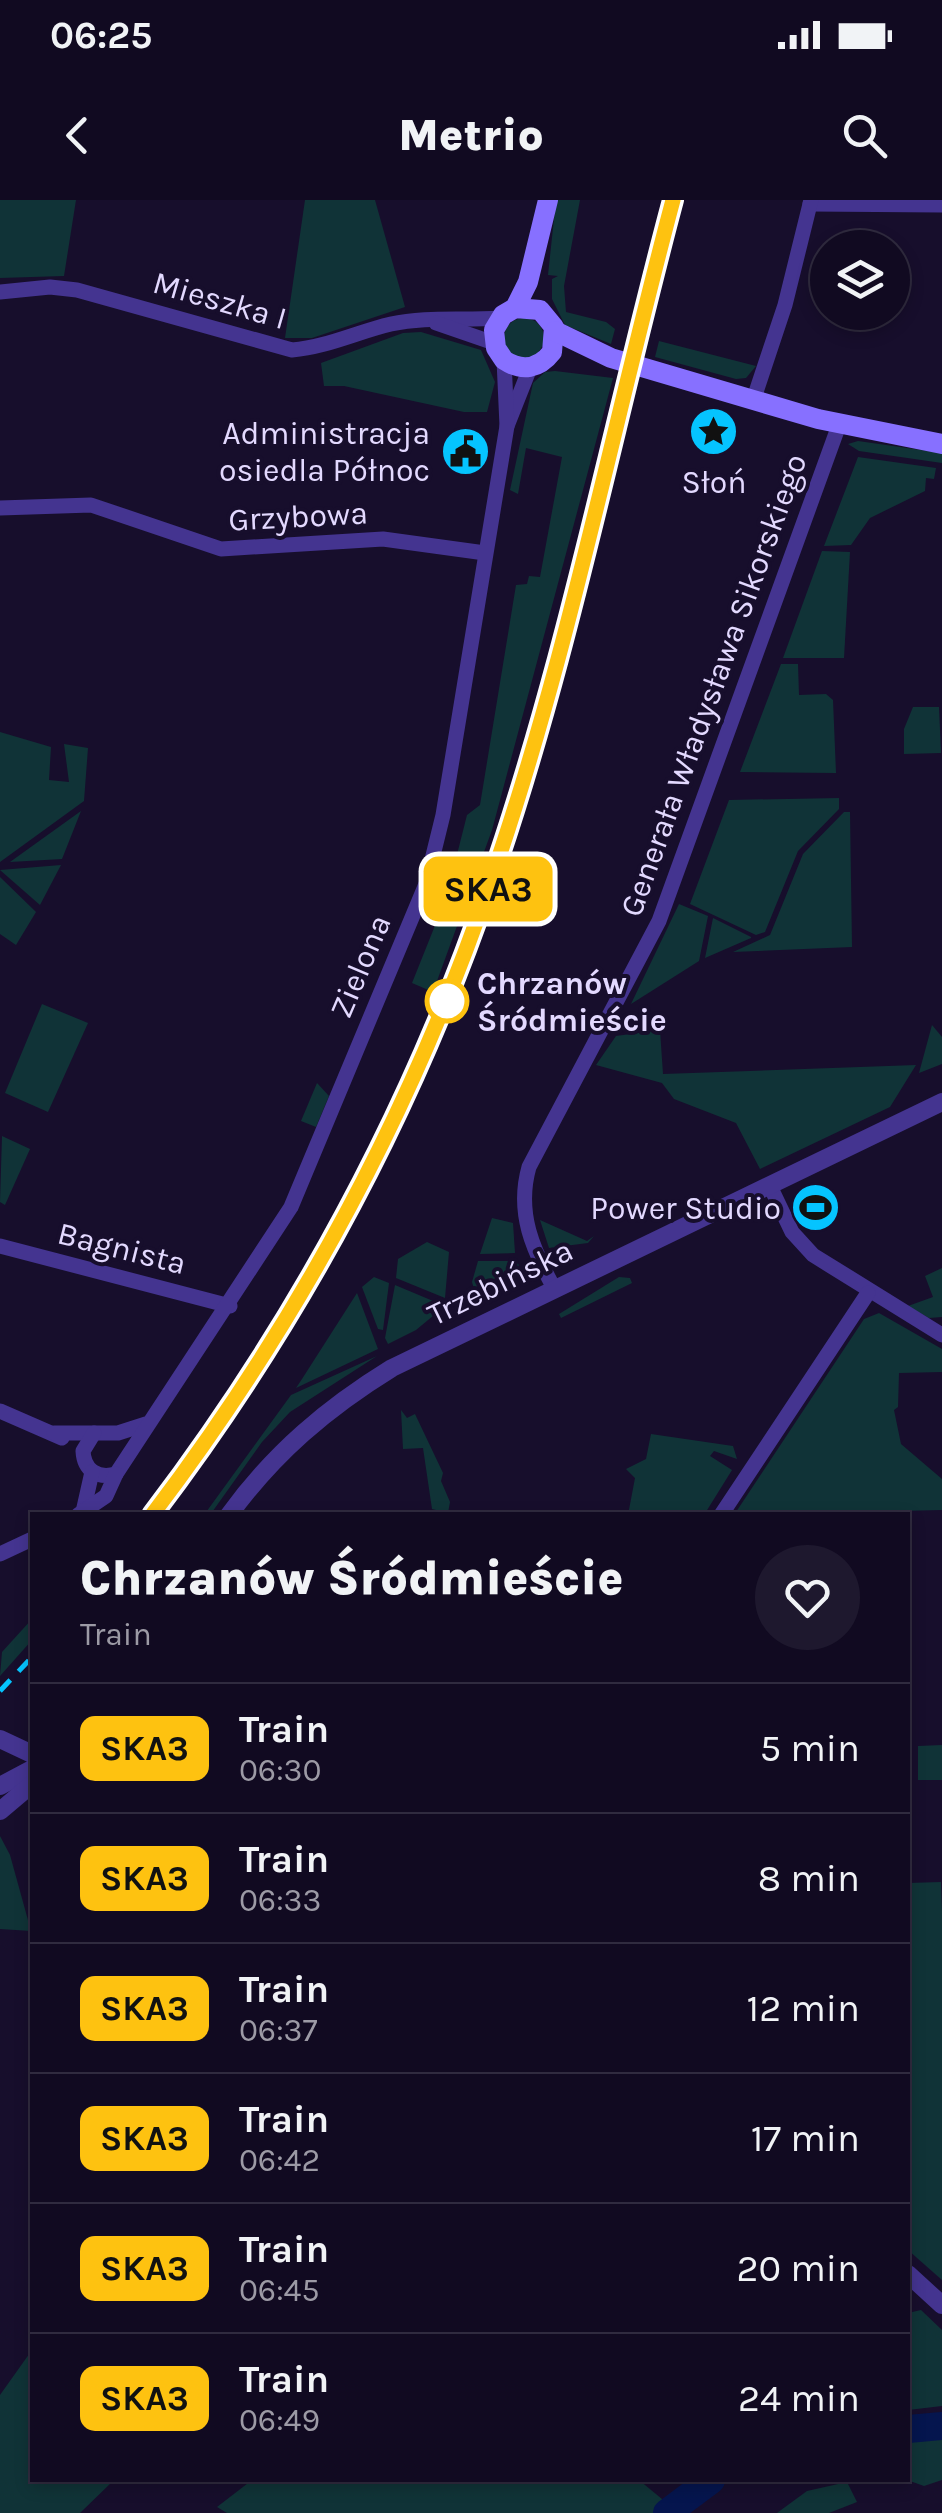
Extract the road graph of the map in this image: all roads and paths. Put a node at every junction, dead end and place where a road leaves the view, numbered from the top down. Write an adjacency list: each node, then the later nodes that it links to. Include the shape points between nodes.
1 (548, 200): 4 (main road)
2 (810, 202): 3 (street); 13 (street)
3 (942, 205)
4 (538, 253): 6 (main road); 7 (main road)
5 (0, 292): 8 (street, Mieszka I, via 77,290 292,350)
6 (544, 312): 7 (main road, via 528,306); 9 (main road)
7 (508, 313): 8 (street, Mieszka I); 10 (main road)
8 (422, 321): 10 (street, Mieszka I, via 468,331)
9 (555, 331): 11 (main road, Generała Władysława Sikorskiego); 12 (main road)
10 (499, 352): 12 (main road); 14 (street, Zielona)
11 (611, 358): 12 (main road, Generała Władysława Sikorskiego); 13 (main road, Generała Władysława Sikorskiego)
12 (539, 362): 14 (street, Zielona)
13 (754, 398): 15 (main road, Generała Władysława Sikorskiego)
14 (507, 426): 18 (street, Zielona)
15 (840, 426): 16 (main road, Generała Władysława Sikorskiego); 22 (street, Generała Władysława Sikorskiego, via 659,920 529,1167 527,1231)
16 (942, 444)
17 (0, 508): 18 (street, Grzybowa, via 91,505 221,549 383,539)
18 (486, 553): 24 (street, Zielona, via 430,874 298,1194)
19 (942, 1102): 20 (street, Trzebińska)
20 (770, 1186): 22 (street, Trzebińska); 23 (street, via 802,1244)
21 (0, 1246): 24 (street, Bagnista)
22 (555, 1290): 36 (street, Trzebińska, via 392,1368 332,1406 270,1463)
23 (868, 1293): 25 (street); 37 (street)
24 (230, 1306): 27 (street, Zielona)
25 (942, 1335)
26 (0, 1411): 28 (street)
27 (150, 1422): 30 (street); 31 (street, Zielona)
28 (54, 1433): 29 (street); 32 (street)
29 (94, 1433): 30 (street); 32 (street)
30 (118, 1433): 31 (street)
31 (129, 1455): 33 (street, Zielona)
32 (87, 1463): 33 (street); 34 (street)
33 (116, 1474): 35 (street, via 106,1496)
34 (81, 1512)
35 (82, 1512)
36 (231, 1512)
37 (722, 1512)
38 (30, 1540): 39 (street)
39 (0, 1554)
40 (0, 1739): 41 (street)
41 (30, 1753)
42 (30, 1770): 43 (street)
43 (0, 1786)
44 (30, 1786): 45 (street)
45 (0, 1811)
46 (910, 2276): 47 (street)
47 (942, 2305)

